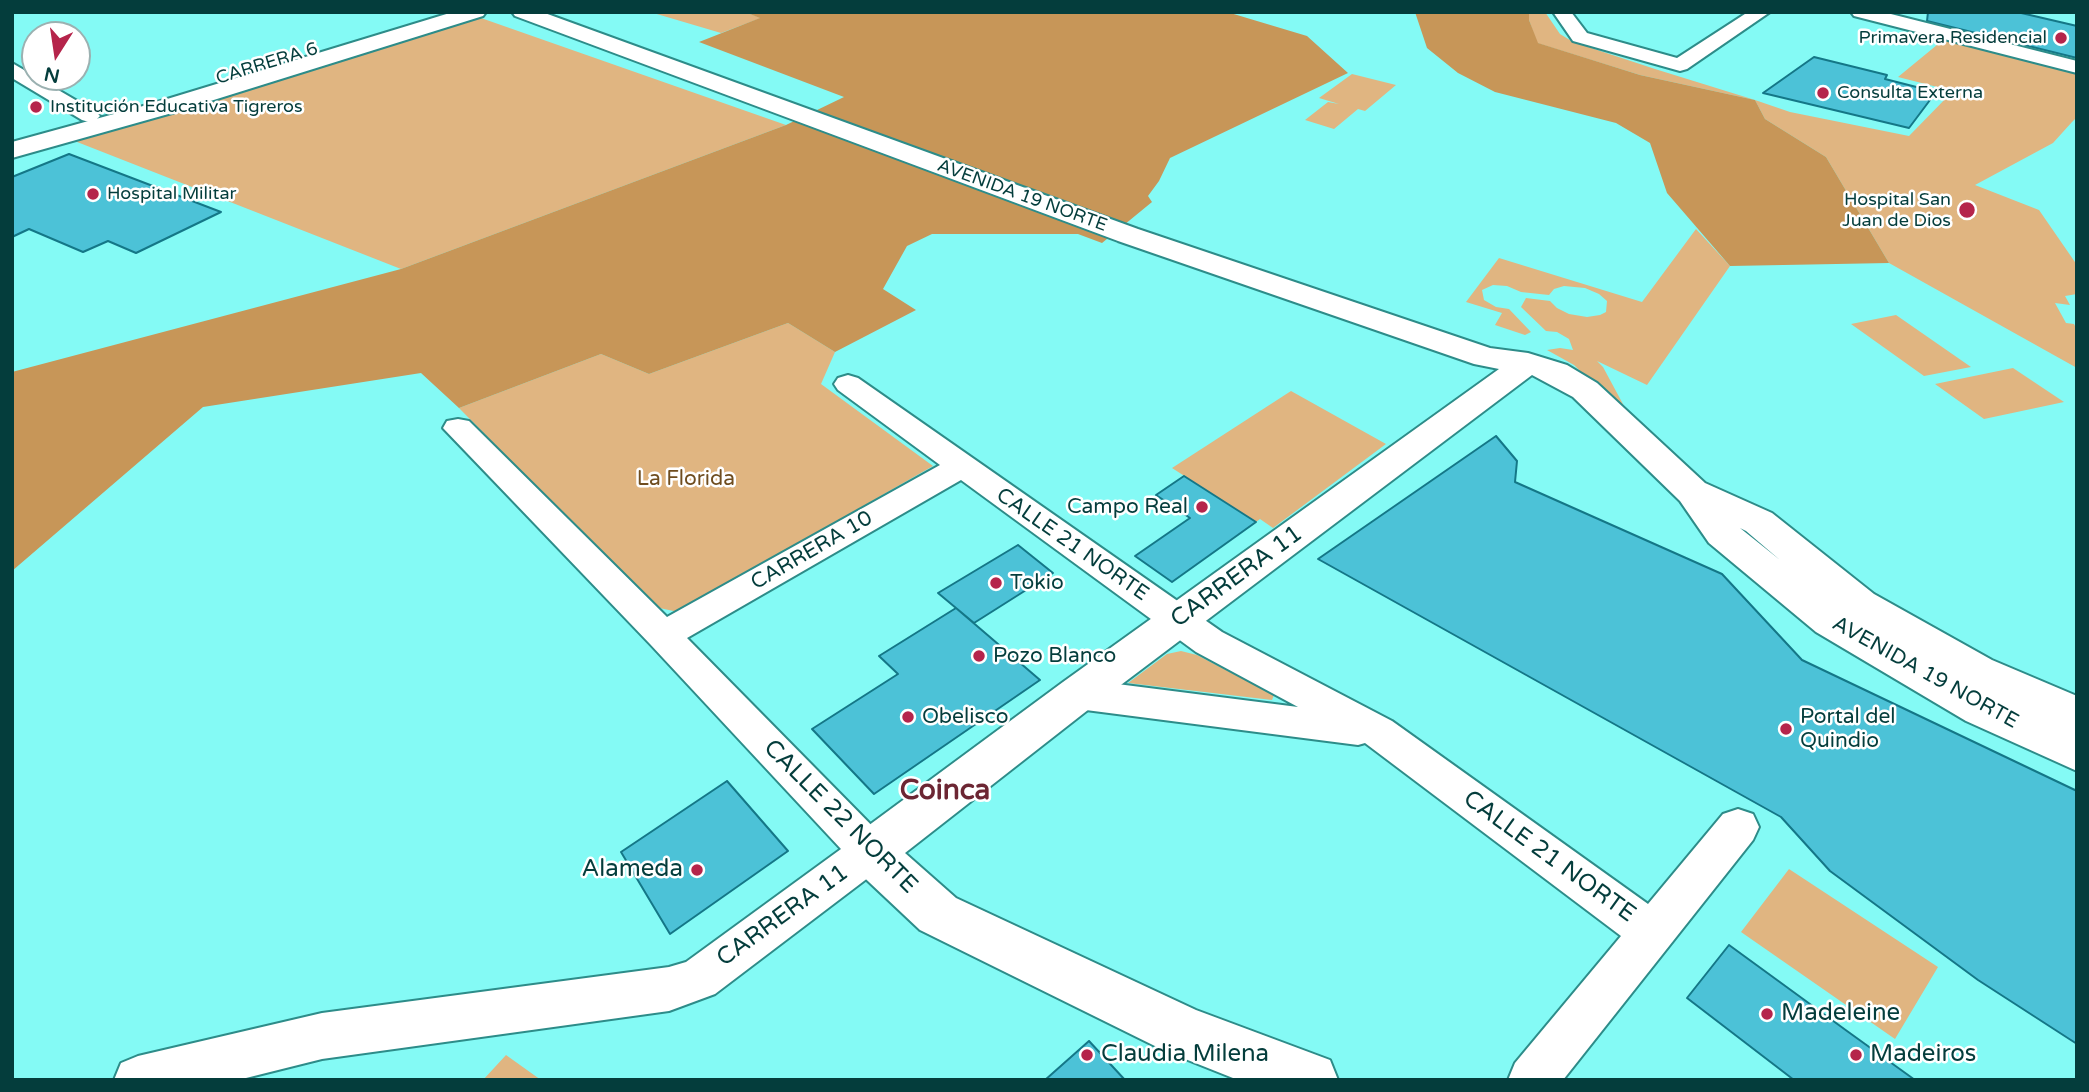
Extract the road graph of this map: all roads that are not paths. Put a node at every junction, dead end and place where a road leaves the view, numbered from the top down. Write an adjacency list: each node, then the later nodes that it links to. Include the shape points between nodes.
1 (440, 12): 11 (street, CARRERA 6)
2 (476, 12): 13 (street)
3 (522, 12): 10 (street, AVENIDA 19 NORTE)
4 (564, 12): 10 (street, AVENIDA 19 NORTE)
5 (1562, 12): 6 (street, via 1580,37 1680,65)
6 (1761, 12)
7 (1860, 12): 8 (street)
8 (2077, 67)
9 (12, 69): 11 (street)
10 (815, 111): 14 (street, AVENIDA 19 NORTE, via 1485,358)
11 (89, 116): 12 (street, CARRERA 6)
12 (12, 136)
13 (12, 150)
14 (1528, 363): 18 (street, AVENIDA 19 NORTE, via 1585,390); 19 (street, CARRERA 11)
15 (848, 384): 17 (street, CALLE 21 NORTE)
16 (458, 428): 20 (street, CALLE 22 NORTE)
17 (962, 466): 19 (street, CALLE 21 NORTE); 20 (street, CARRERA 10)
18 (1693, 492): 22 (street, AVENIDA 19 NORTE, via 1759,522 1860,604 1916,637 1977,672); 24 (street, AVENIDA 19 NORTE, via 1722,534 1830,621 1972,704)
19 (1178, 620): 21 (street, CARRERA 11); 23 (street, CALLE 21 NORTE, via 1209,642)
20 (663, 635): 26 (street, CALLE 22 NORTE)
21 (1078, 694): 23 (street, CALLE 21 NORTE); 26 (street, CARRERA 11)
22 (2077, 715)
23 (1378, 732): 27 (street, CALLE 21 NORTE)
24 (2077, 753)
25 (1738, 828): 27 (street)
26 (870, 852): 28 (street, CARRERA 11, via 699,979 669,989 322,1036); 29 (street, CALLE 22 NORTE, via 937,914 1184,1032)
27 (1652, 933): 30 (street)
28 (138, 1080)
29 (1310, 1080)
30 (1532, 1080)

